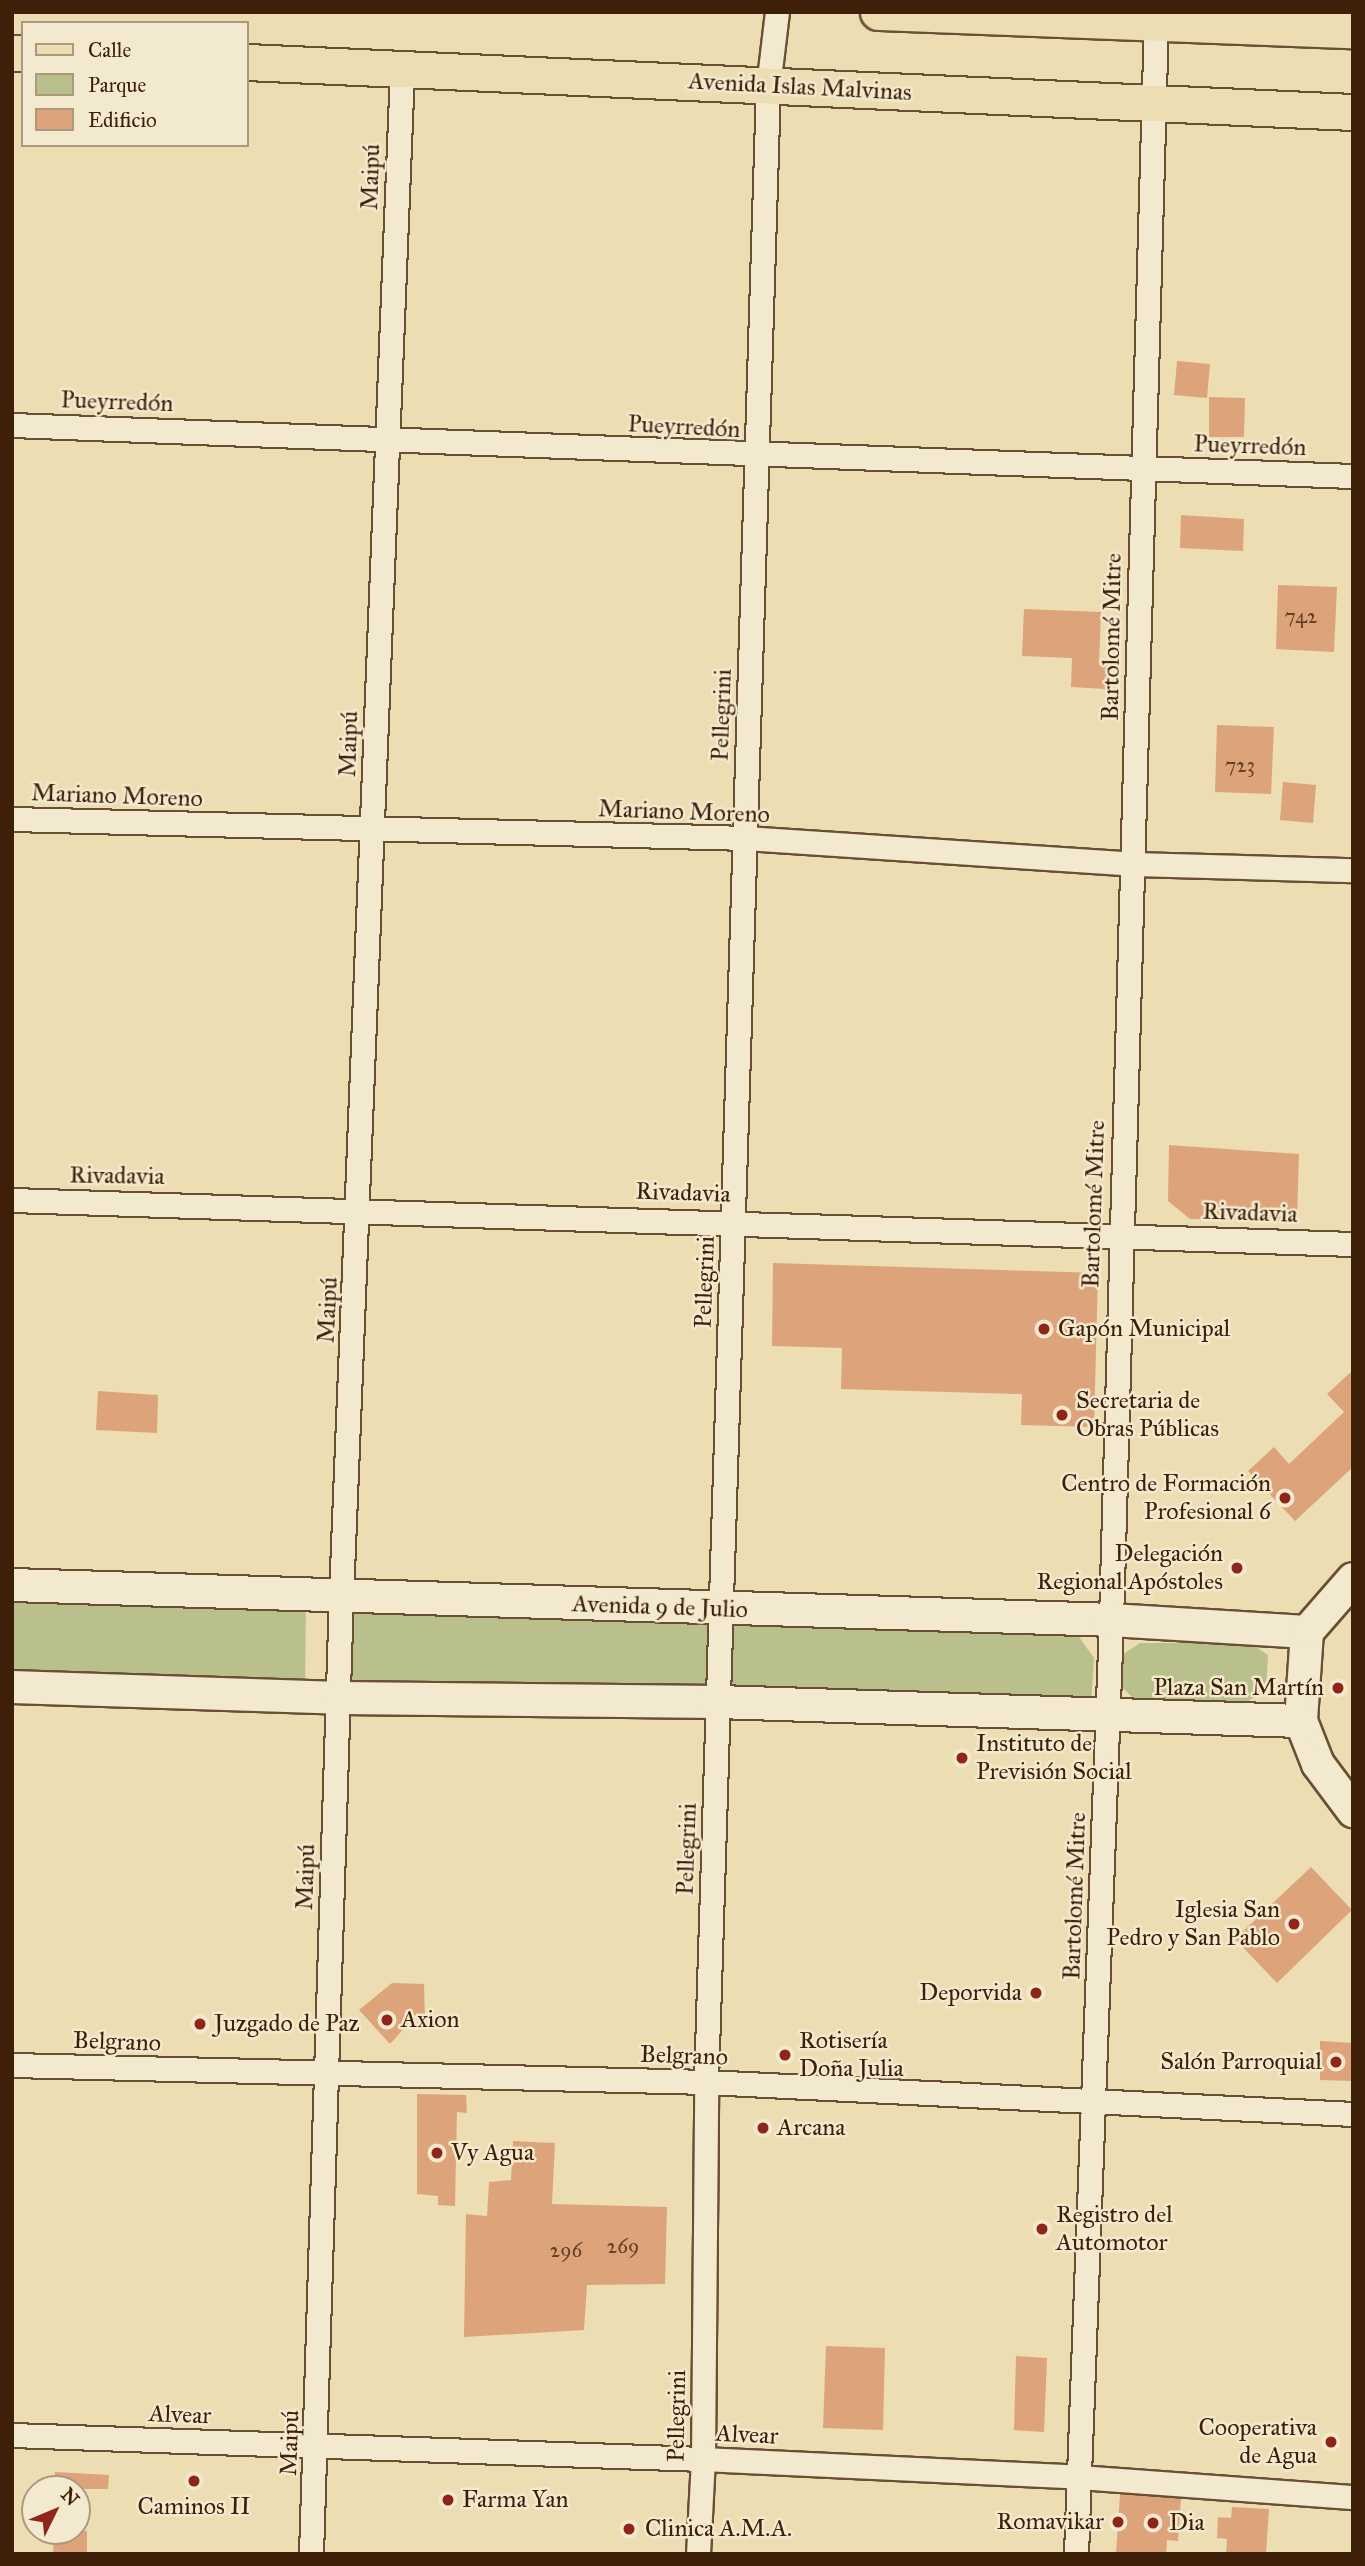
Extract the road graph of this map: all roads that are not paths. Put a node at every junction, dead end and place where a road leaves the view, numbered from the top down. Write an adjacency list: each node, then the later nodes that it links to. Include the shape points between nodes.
1 (777, 12): 7 (street, Pellegrini)
2 (878, 12): 3 (main road)
3 (1156, 23): 4 (main road); 8 (street, Bartolomé Mitre)
4 (1353, 30)
5 (248, 62): 6 (main road, Avenida Islas Malvinas)
6 (402, 68): 7 (main road, Avenida Islas Malvinas); 11 (street, Maipú)
7 (768, 87): 8 (main road, Avenida Islas Malvinas); 12 (street, Pellegrini)
8 (1152, 102): 9 (main road, Avenida Islas Malvinas); 13 (street, Bartolomé Mitre)
9 (1353, 112)
10 (12, 425): 11 (street, Pueyrredón)
11 (387, 438): 12 (street, Pueyrredón); 16 (street, Maipú)
12 (757, 457): 13 (street, Pueyrredón); 17 (street, Pellegrini)
13 (1143, 467): 14 (street, Pueyrredón); 18 (street, Bartolomé Mitre)
14 (1353, 477)
15 (12, 819): 16 (street, Mariano Moreno)
16 (372, 831): 17 (street, Mariano Moreno); 21 (street, Maipú)
17 (745, 838): 18 (street, Mariano Moreno); 22 (street, Pellegrini)
18 (1133, 864): 19 (street, Mariano Moreno); 23 (street, Bartolomé Mitre)
19 (1353, 870)
20 (12, 1200): 21 (street, Rivadavia)
21 (359, 1209): 22 (street, Rivadavia); 27 (street, Maipú)
22 (733, 1220): 23 (street, Rivadavia); 28 (street, Pellegrini)
23 (1118, 1234): 24 (street, Rivadavia); 29 (street, Bartolomé Mitre)
24 (1353, 1244)
25 (1353, 1579): 30 (main road)
26 (12, 1586): 27 (main road, Avenida 9 de Julio)
27 (341, 1596): 28 (main road, Avenida 9 de Julio); 32 (street, Maipú)
28 (721, 1609): 29 (main road, Avenida 9 de Julio); 33 (street, Pellegrini)
29 (1111, 1620): 30 (main road, Avenida 9 de Julio); 34 (street, Bartolomé Mitre)
30 (1307, 1632): 35 (main road)
31 (12, 1687): 32 (main road)
32 (340, 1698): 33 (main road); 38 (street, Maipú)
33 (718, 1702): 34 (main road); 39 (street, Pellegrini)
34 (1108, 1717): 35 (main road); 40 (street, Bartolomé Mitre)
35 (1301, 1721): 36 (main road, via 1318,1764)
36 (1353, 1811)
37 (12, 2065): 38 (street, Belgrano)
38 (324, 2074): 39 (street, Belgrano); 43 (street, Maipú)
39 (706, 2082): 40 (street, Belgrano); 44 (street, Pellegrini)
40 (1094, 2103): 41 (street, Belgrano); 45 (street, Bartolomé Mitre)
41 (1353, 2114)
42 (12, 2435): 43 (street, Alvear)
43 (317, 2446): 44 (street, Alvear); 47 (street, Maipú)
44 (703, 2459): 45 (street, Alvear); 48 (street, Pellegrini)
45 (1080, 2477): 46 (street, Alvear); 49 (street, Bartolomé Mitre)
46 (1353, 2497)
47 (310, 2554)
48 (698, 2554)
49 (1076, 2554)

